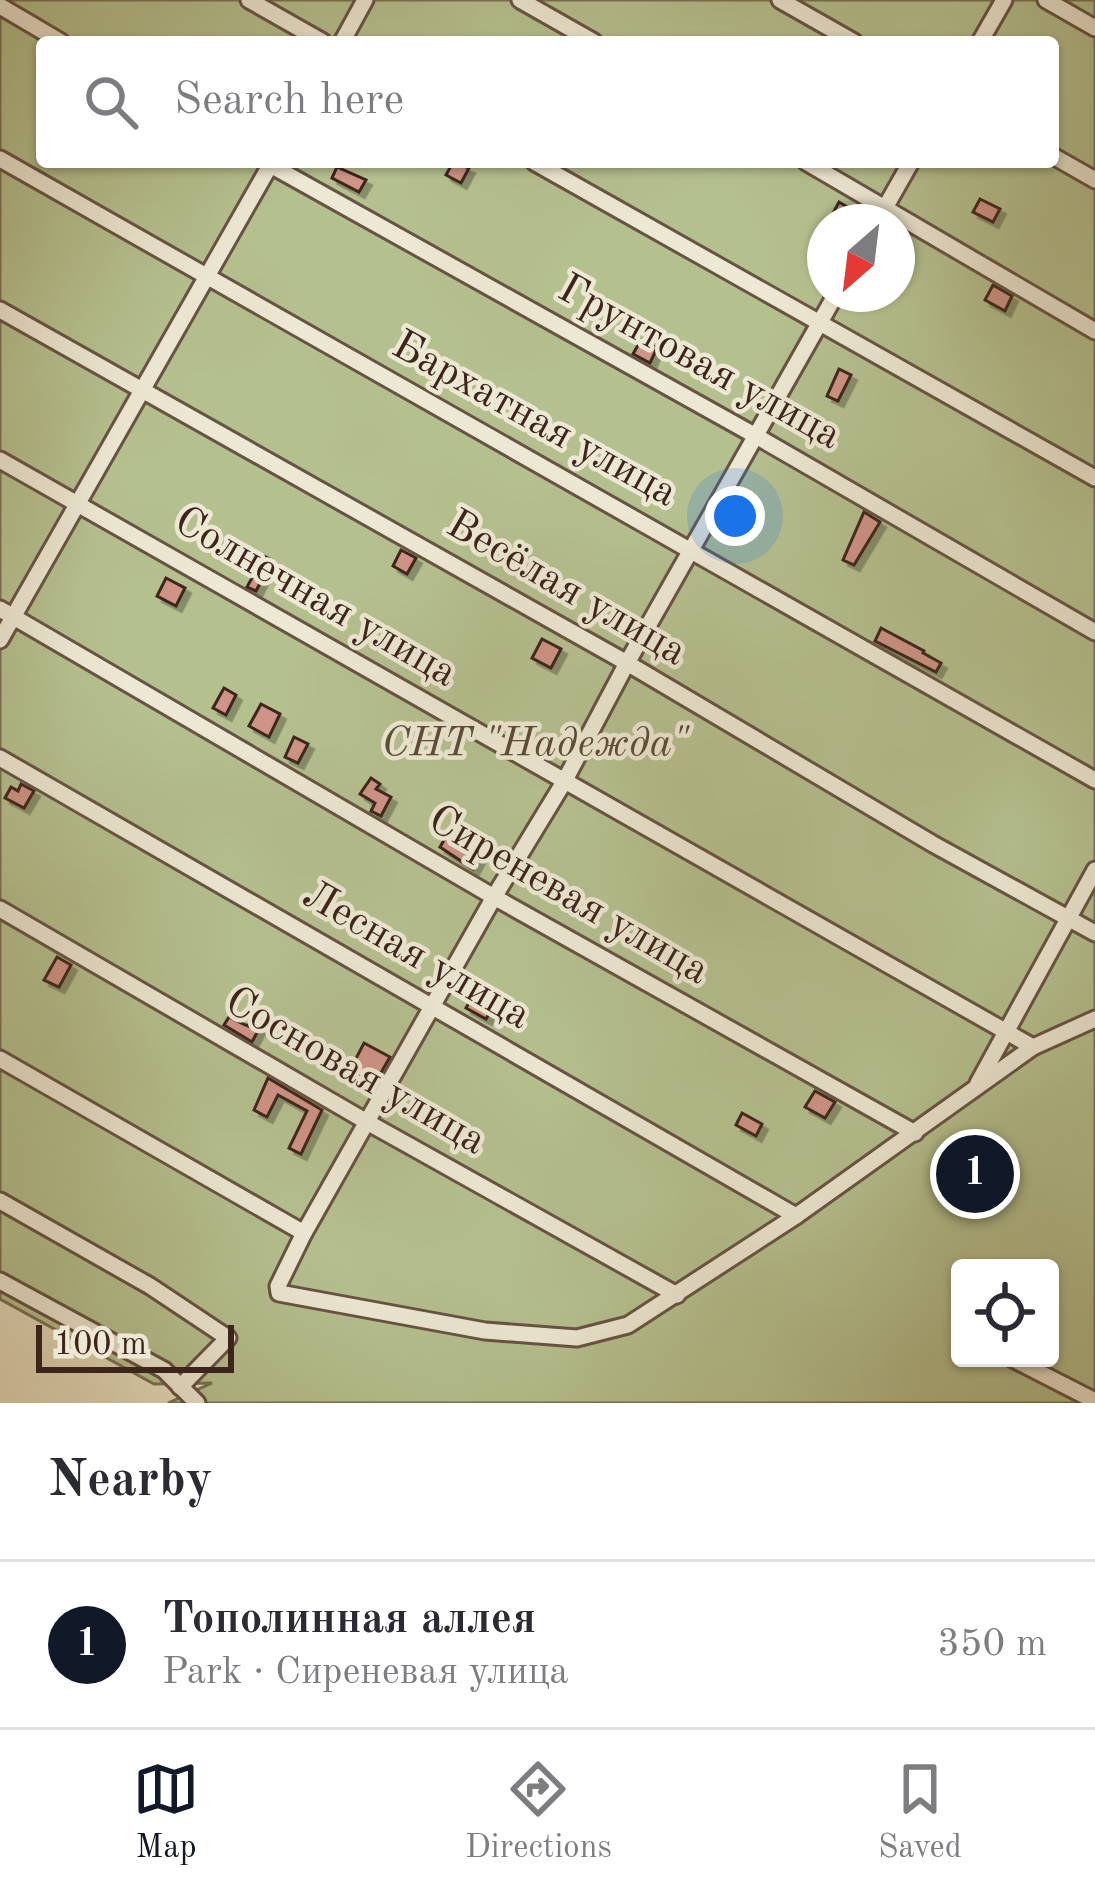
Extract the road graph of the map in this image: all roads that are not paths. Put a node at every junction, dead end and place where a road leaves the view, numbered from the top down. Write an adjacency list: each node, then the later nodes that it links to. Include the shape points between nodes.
1 (250, 0): 10 (street)
2 (365, 0): 11 (street)
3 (520, 0): 12 (street)
4 (780, 0): 13 (street)
5 (1004, 0): 14 (street)
6 (1046, 0): 8 (street)
7 (0, 6): 9 (street)
8 (1095, 28)
9 (51, 36)
10 (312, 36)
11 (345, 36)
12 (583, 36)
13 (843, 36)
14 (983, 36)
15 (0, 159): 26 (street, Бархатная улица)
16 (1059, 159): 22 (street)
17 (266, 168): 26 (street)
18 (278, 168): 32 (street, Грунтовая улица)
19 (545, 168): 29 (street)
20 (814, 168): 23 (street)
21 (908, 168): 24 (street)
22 (1095, 180)
23 (865, 204)
24 (887, 204)
25 (915, 233): 30 (street)
26 (206, 278): 31 (street); 36 (street, Бархатная улица)
27 (0, 310): 31 (street, Весёлая улица)
28 (825, 312): 29 (street)
29 (820, 321): 32 (street); 34 (street)
30 (1095, 331)
31 (142, 390): 35 (street); 40 (street, Весёлая улица)
32 (756, 436): 36 (street); 38 (street, Грунтовая улица)
33 (0, 460): 35 (street, Солнечная улица)
34 (1095, 478)
35 (77, 504): 37 (street); 43 (street, Солнечная улица)
36 (691, 549): 40 (street); 42 (street, Бархатная улица)
37 (7, 613): 39 (street); 45 (street, Сиреневая улица)
38 (1095, 632)
39 (0, 640)
40 (627, 663): 43 (street); 47 (street, Весёлая улица)
41 (0, 758): 49 (street, Лесная улица)
42 (1095, 780)
43 (564, 782): 45 (street); 51 (street, Солнечная улица)
44 (1095, 870): 47 (street)
45 (494, 896): 49 (street); 56 (street, Сиреневая улица)
46 (0, 909): 55 (street, Сосновая улица)
47 (1070, 918): 48 (street, Весёлая улица); 51 (street)
48 (1095, 933)
49 (432, 1008): 55 (street); 58 (street, Лесная улица)
50 (1095, 1019): 52 (street)
51 (1006, 1030): 52 (street, Солнечная улица); 54 (street)
52 (1033, 1047): 54 (street)
53 (0, 1059): 59 (street)
54 (974, 1091): 56 (street)
55 (368, 1122): 59 (street); 61 (street, Сосновая улица)
56 (915, 1133): 58 (street)
57 (0, 1201): 63 (street, via 228,1338)
58 (796, 1216): 61 (street)
59 (304, 1233): 61 (street, via 280,1293 484,1331 577,1338 628,1325)
60 (0, 1282): 63 (street, via 164,1370)
61 (676, 1295)
62 (1029, 1367): 64 (street)
63 (181, 1387): 65 (street)
64 (1095, 1401)
65 (197, 1403)

